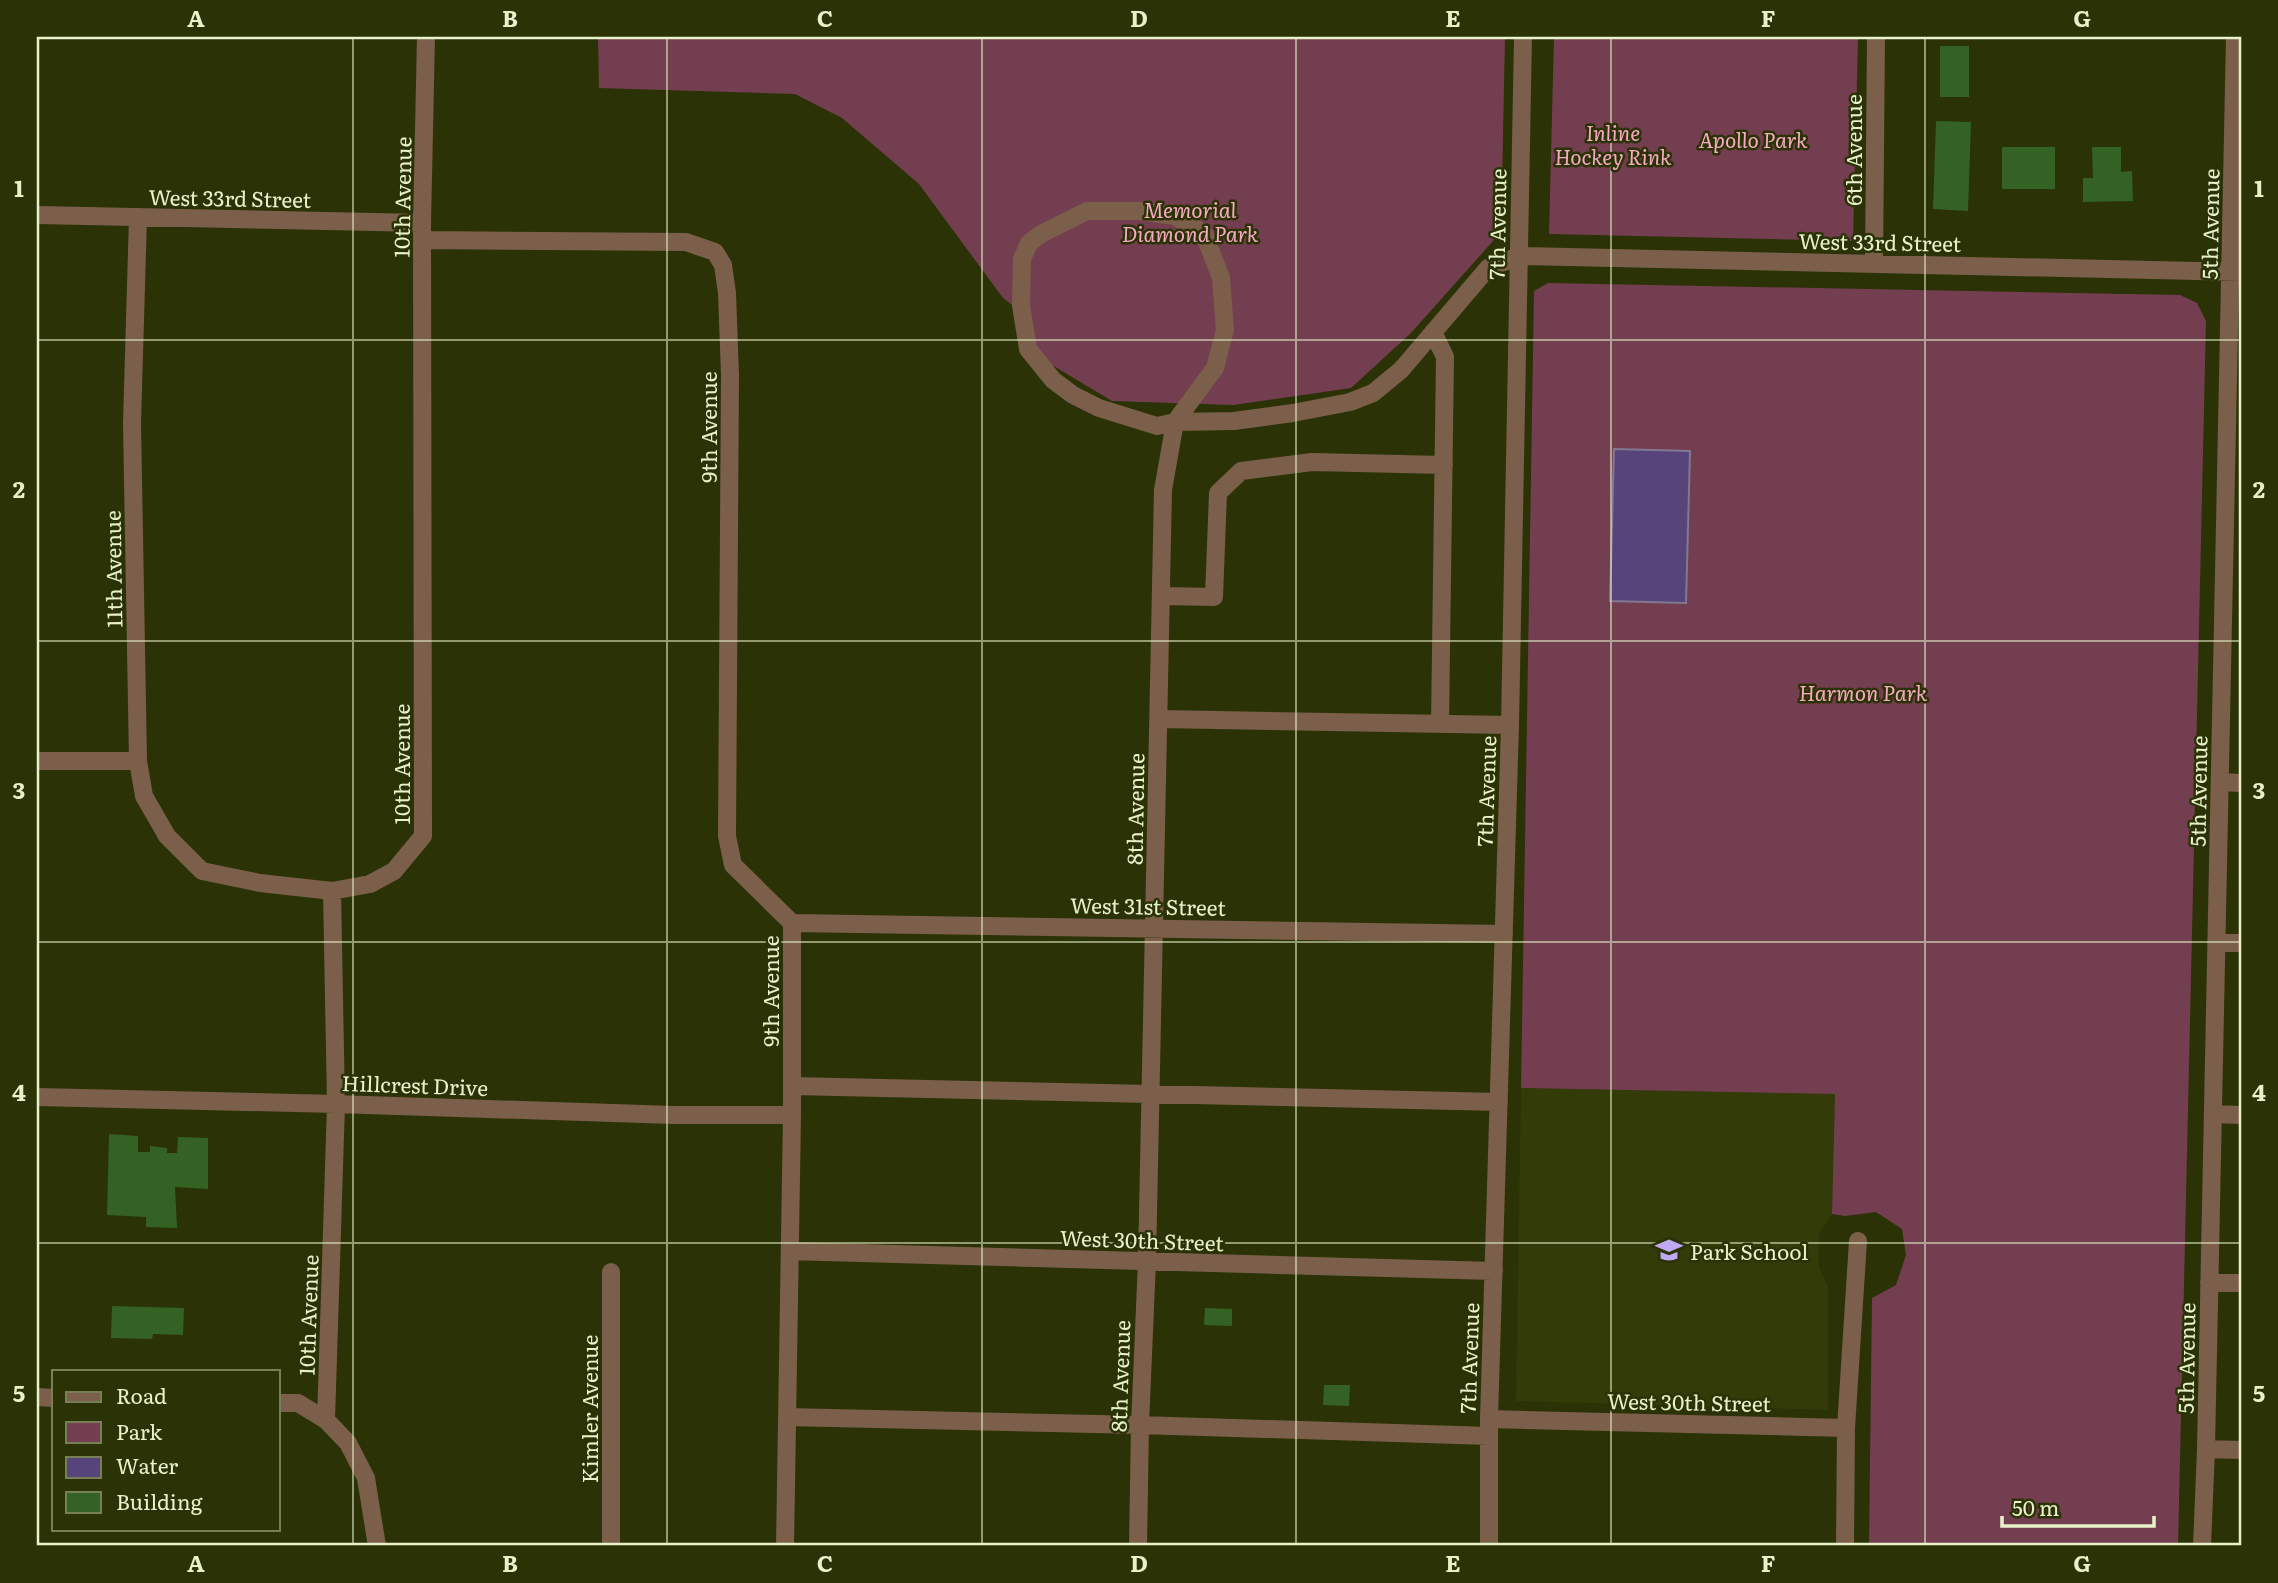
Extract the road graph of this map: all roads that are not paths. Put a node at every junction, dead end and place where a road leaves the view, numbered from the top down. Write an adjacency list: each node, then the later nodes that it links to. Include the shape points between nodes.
1 (426, 37): 7 (street, 10th Avenue)
2 (1523, 37): 9 (street, 7th Avenue)
3 (1876, 37): 10 (street, 6th Avenue)
4 (2235, 37): 11 (street, 5th Avenue)
5 (37, 215): 6 (street, West 33rd Street)
6 (138, 217): 7 (street, West 33rd Street); 22 (street, 11th Avenue, via 132,423)
7 (422, 231): 8 (street, West 33rd Street, via 686,242); 25 (street, 10th Avenue, via 423,836 394,871 370,884)
8 (715, 252): 26 (street, 9th Avenue, via 723,265 727,293 730,375 727,836 733,865)
9 (1519, 256): 10 (street, West 33rd Street); 12 (street, via 1488,268); 20 (street, 7th Avenue)
10 (1874, 264): 11 (street, West 33rd Street)
11 (2236, 272): 14 (street, 5th Avenue)
12 (1433, 332): 13 (street, via 1401,370 1373,393 1350,402 1234,421); 15 (street, via 1445,357)
13 (1175, 422): 13 (street, via 1215,368 1224,330 1221,278 1203,234 1175,216 1087,211 1029,243 1022,259 1021,305 1028,349 1053,380 1099,408 1157,426); 16 (street, 8th Avenue, via 1163,490)
14 (2234, 449): 17 (street, 5th Avenue)
15 (1444, 465): 16 (street, via 1312,462 1241,471 1218,493 1214,597); 19 (street)
16 (1162, 596): 18 (street, 8th Avenue)
17 (2232, 612): 23 (street, 5th Avenue)
18 (1159, 719): 19 (street); 27 (street, 8th Avenue)
19 (1440, 724): 20 (street)
20 (1510, 725): 28 (street, 7th Avenue)
21 (37, 761): 22 (street)
22 (138, 761): 25 (street, 11th Avenue, via 144,796 167,836 202,871)
23 (2220, 782): 24 (street); 29 (street, 5th Avenue)
24 (2241, 783)
25 (332, 891): 35 (street, 10th Avenue)
26 (792, 923): 27 (street, West 31st Street); 31 (street, 9th Avenue)
27 (1154, 928): 28 (street, West 31st Street); 32 (street, 8th Avenue)
28 (1504, 934): 34 (street, 7th Avenue)
29 (2216, 943): 30 (street); 36 (street, 5th Avenue)
30 (2241, 943)
31 (792, 1086): 32 (street); 37 (street, 9th Avenue)
32 (1151, 1094): 34 (street); 41 (street, 8th Avenue)
33 (37, 1097): 35 (street, Hillcrest Drive)
34 (1499, 1102): 42 (street, 7th Avenue)
35 (336, 1104): 37 (street, Hillcrest Drive); 48 (street, 10th Avenue)
36 (2213, 1114): 38 (street); 44 (street, 5th Avenue)
37 (792, 1115): 40 (street, 9th Avenue)
38 (2241, 1115)
39 (1858, 1241): 51 (street)
40 (790, 1251): 41 (street, West 30th Street); 47 (street, 9th Avenue)
41 (1147, 1261): 42 (street, West 30th Street); 49 (street, 8th Avenue)
42 (1494, 1271): 50 (street, 7th Avenue)
43 (611, 1272): 55 (street, Kimler Avenue)
44 (2209, 1283): 45 (street); 52 (street, 5th Avenue)
45 (2241, 1283)
46 (280, 1403): 48 (street, via 298,1403)
47 (787, 1417): 49 (street, West 30th Street); 56 (street, 9th Avenue)
48 (326, 1420): 54 (street, via 348,1443 366,1478)
49 (1140, 1425): 50 (street, West 30th Street); 57 (street, 8th Avenue)
50 (1489, 1427): 51 (street, West 30th Street); 58 (street, 7th Avenue)
51 (1846, 1428): 59 (street)
52 (2206, 1449): 53 (street); 60 (street, 5th Avenue)
53 (2241, 1450)
54 (377, 1546)
55 (611, 1546)
56 (785, 1546)
57 (1138, 1546)
58 (1489, 1546)
59 (1845, 1546)
60 (2202, 1546)

